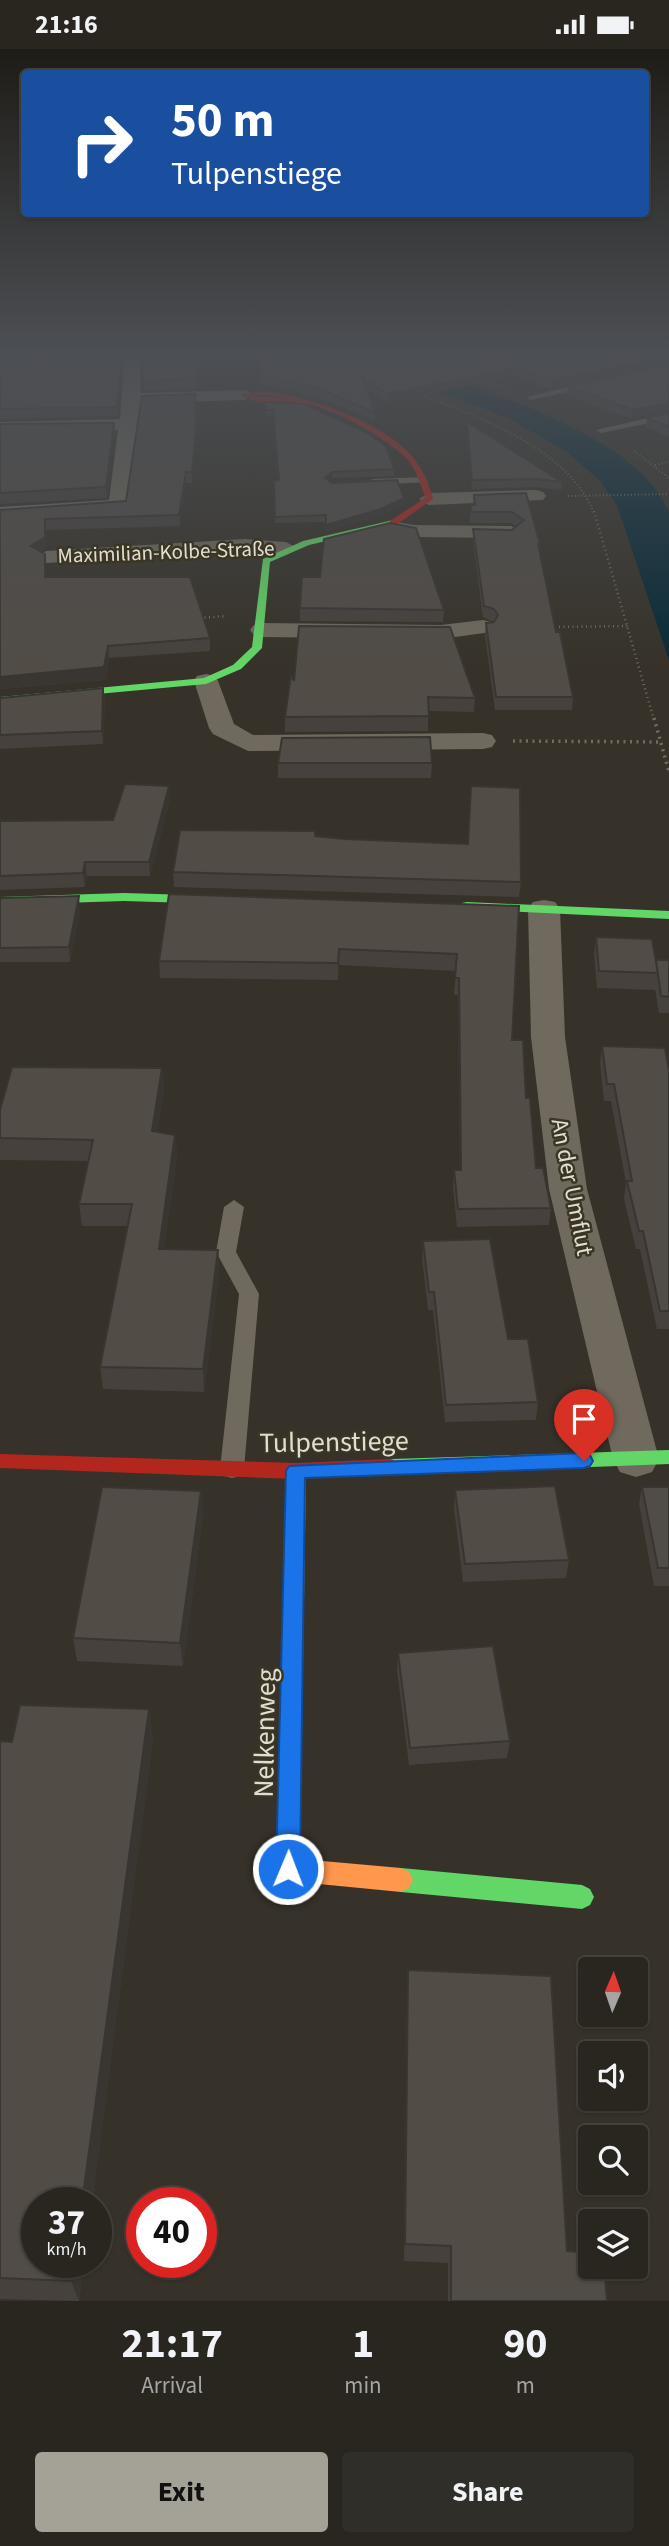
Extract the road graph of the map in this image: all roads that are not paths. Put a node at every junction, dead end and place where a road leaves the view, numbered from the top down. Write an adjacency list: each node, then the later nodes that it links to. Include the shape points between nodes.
1 (124, 456): 6 (street, via 118,506)
2 (407, 456): 4 (street)
3 (358, 483): 4 (lane)
4 (427, 489): 5 (street); 7 (street, Maximilian-Kolbe-Straße, via 415,513)
5 (536, 496)
6 (0, 513)
7 (390, 527): 8 (street, Maximilian-Kolbe-Straße); 9 (street, Maximilian-Kolbe-Straße)
8 (511, 531)
9 (286, 548): 10 (street, Maximilian-Kolbe-Straße, via 245,545); 11 (street, Maximilian-Kolbe-Straße, via 266,561)
10 (46, 557)
11 (262, 622): 12 (street, via 441,632); 13 (street, Maximilian-Kolbe-Straße, via 257,648 237,667)
12 (483, 627)
13 (206, 681): 14 (street, Maximilian-Kolbe-Straße); 15 (street, via 222,728 248,743)
14 (0, 700)
15 (483, 741)
16 (239, 900): 17 (street)
17 (0, 901)
18 (456, 906): 19 (street)
19 (544, 909): 20 (street); 22 (street, An der Umflut, via 548,1037 568,1189)
20 (669, 915)
21 (234, 1207): 24 (lane, via 226,1252 249,1294)
22 (652, 1458): 25 (street, Tulpenstiege)
23 (0, 1461): 24 (street, Tulpenstiege)
24 (232, 1469): 25 (street, Tulpenstiege)
25 (296, 1471): 26 (street, Nelkenweg, via 288,1869)
26 (582, 1897)

